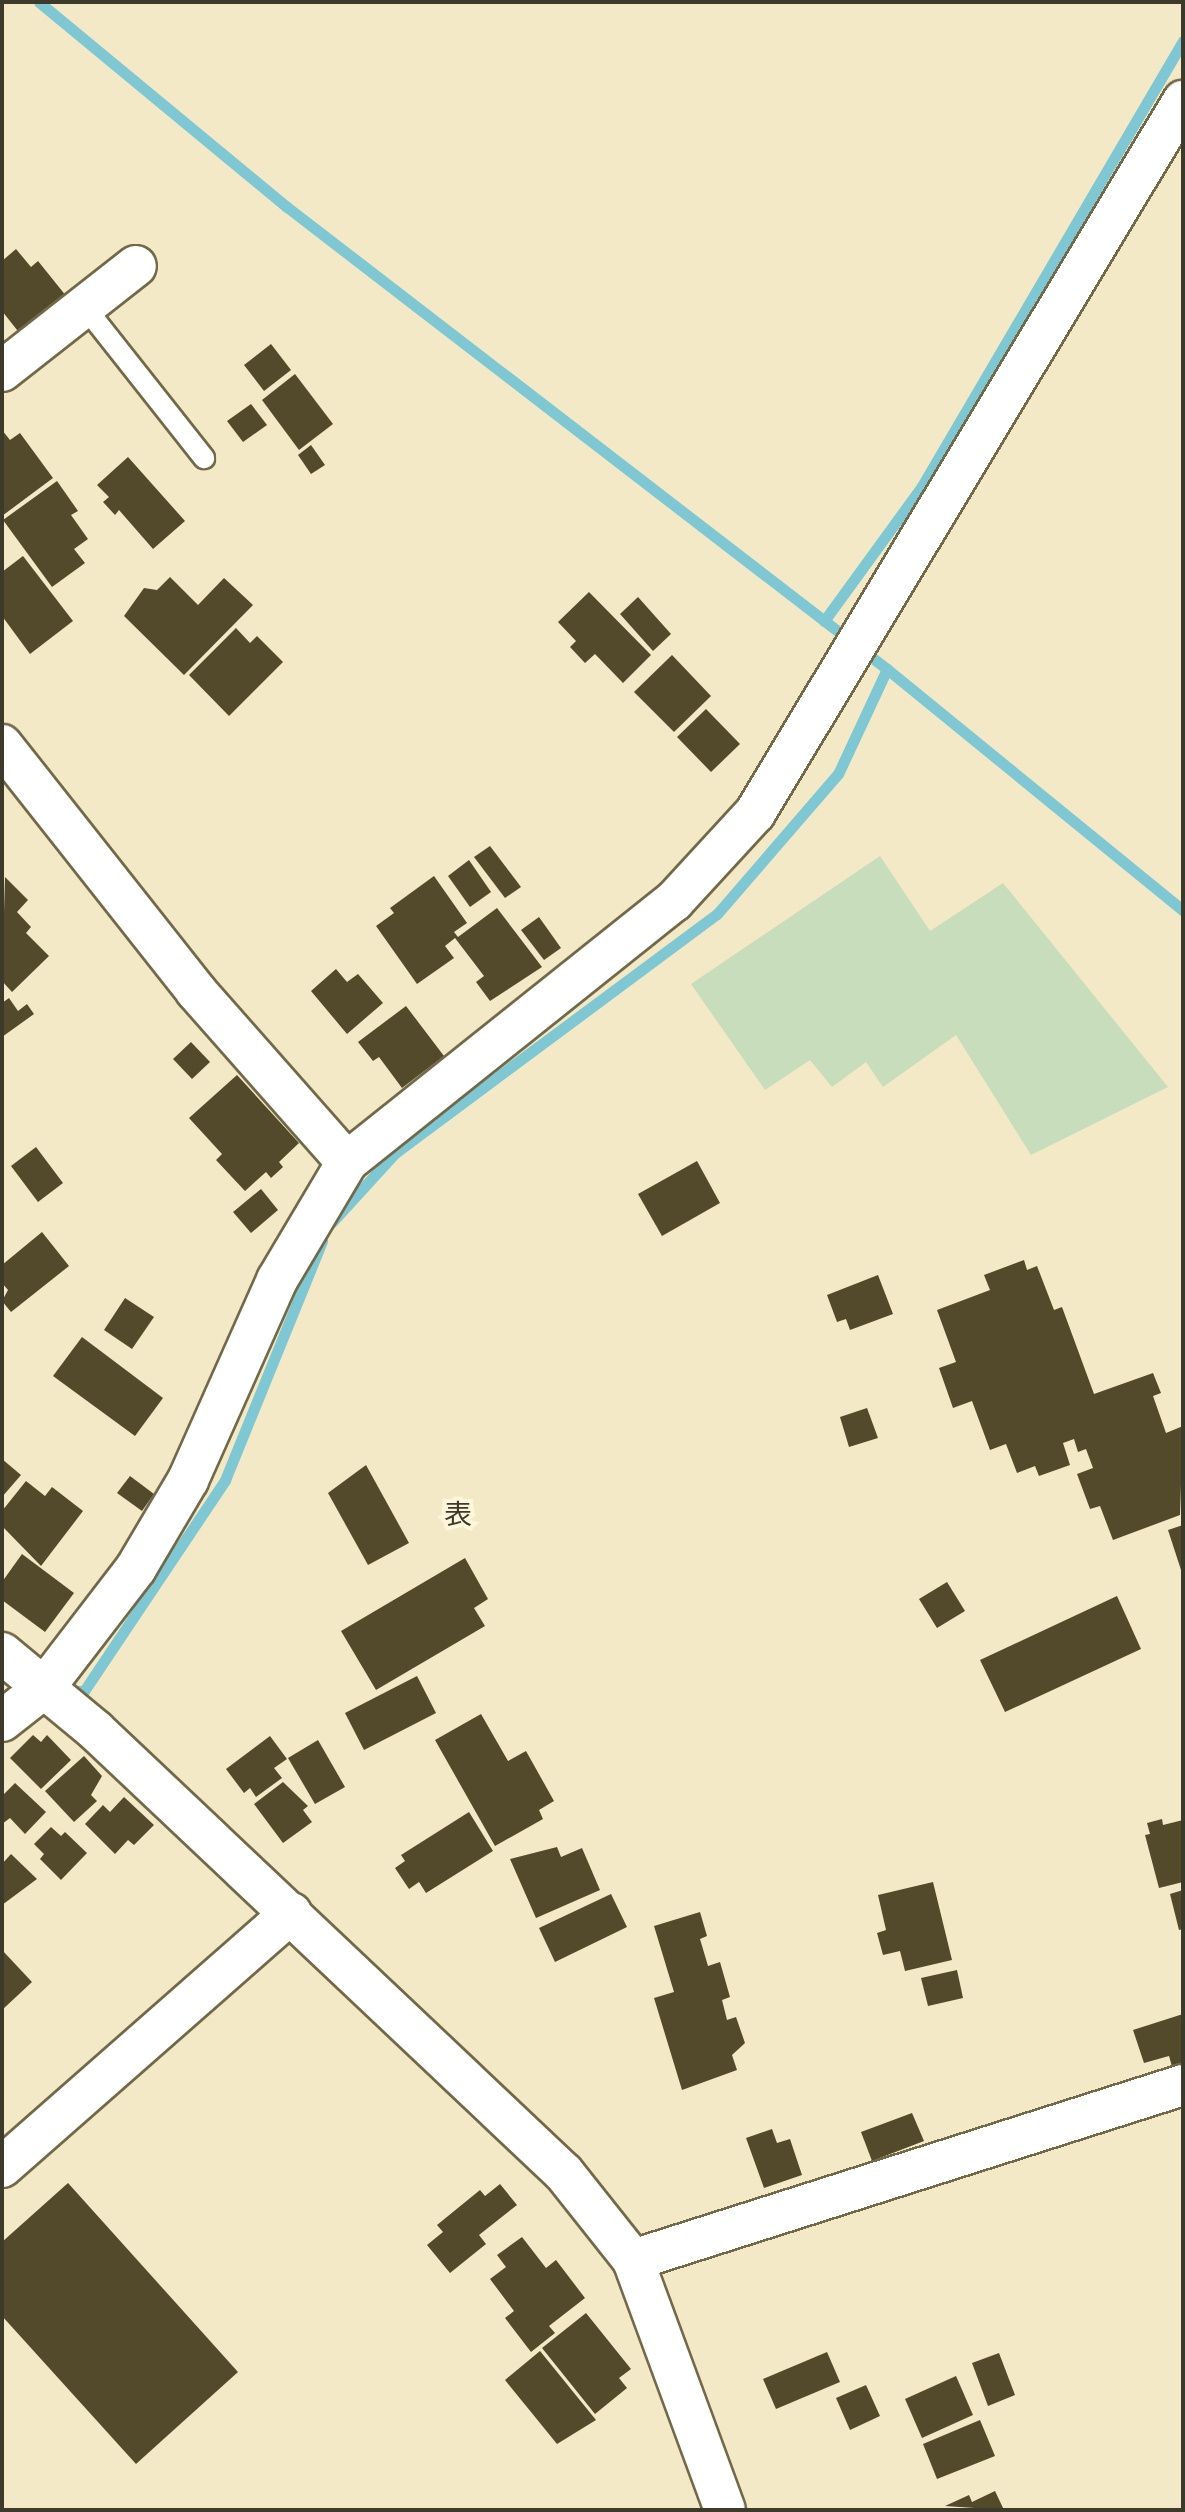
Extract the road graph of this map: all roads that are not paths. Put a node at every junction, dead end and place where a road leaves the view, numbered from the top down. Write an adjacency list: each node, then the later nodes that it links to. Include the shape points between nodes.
1 (1183, 101): 7 (street, via 755,813 674,901)
2 (136, 266): 3 (street)
3 (84, 306): 4 (street); 5 (lane)
4 (2, 371)
5 (204, 458)
6 (2, 745): 7 (street, via 196,991)
7 (347, 1162): 9 (street, via 277,1280 188,1480 136,1568)
8 (2, 1653): 9 (street)
9 (44, 1688): 10 (street); 11 (street)
10 (2, 1721)
11 (291, 1913): 13 (street); 14 (street, via 564,2173)
12 (1183, 2085): 14 (street)
13 (2, 2167)
14 (633, 2260): 15 (street)
15 (725, 2510)

